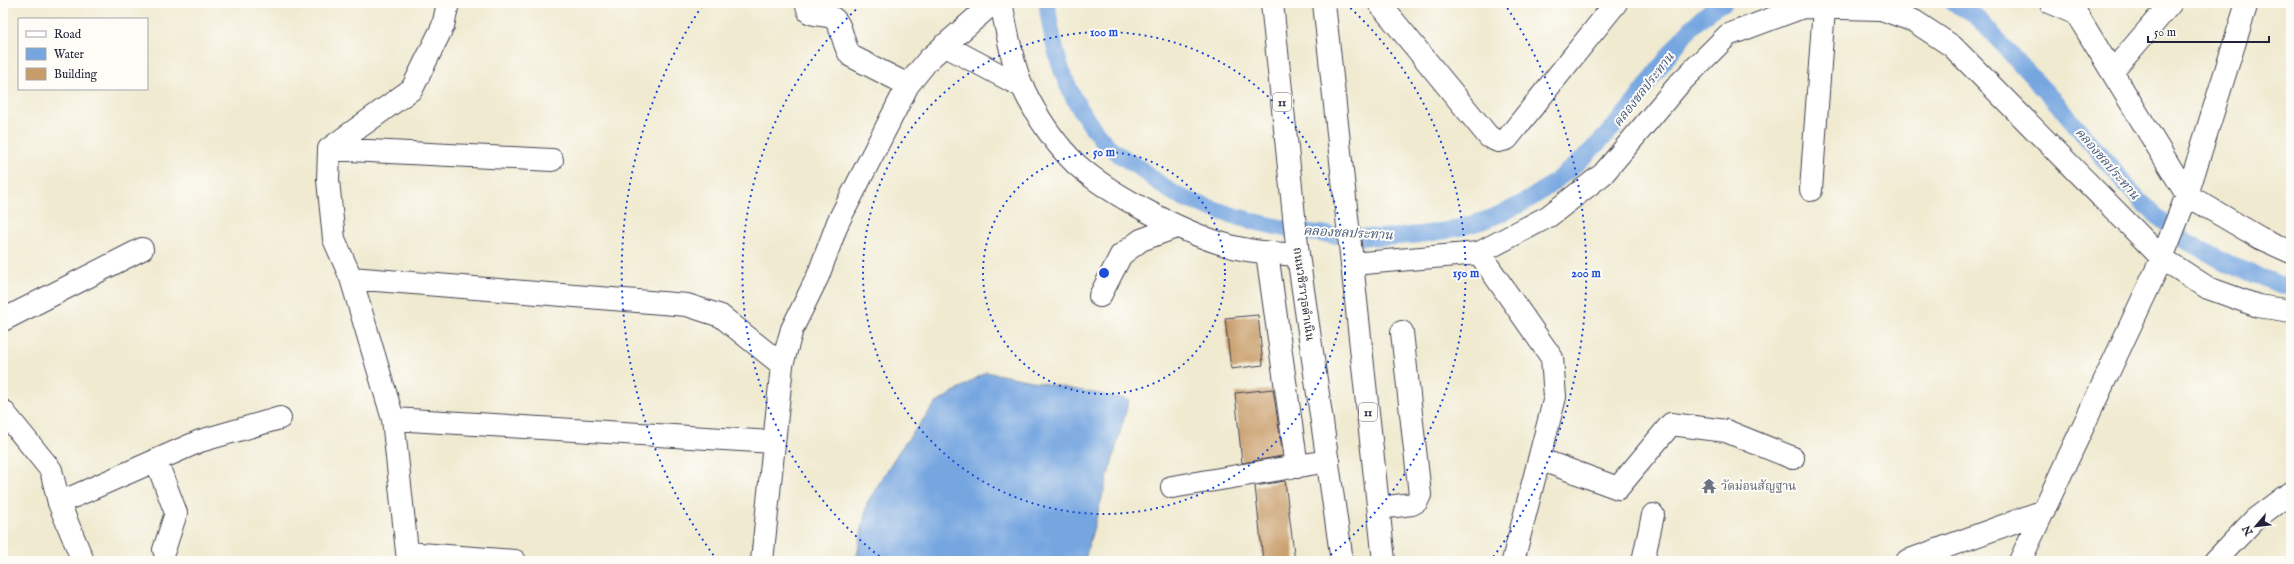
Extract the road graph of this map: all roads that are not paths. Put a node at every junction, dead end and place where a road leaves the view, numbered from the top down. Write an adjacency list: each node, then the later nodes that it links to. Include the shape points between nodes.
1 (448, 3): 18 (street, via 443,26 412,89)
2 (806, 3): 16 (street, via 809,12 832,18 839,26 845,50 851,56)
3 (993, 3): 14 (street)
4 (1001, 3): 17 (street)
5 (1272, 3): 27 (street, ถนนวชิราวุธดำเนิน / 11)
6 (1324, 3): 29 (street, 11)
7 (1379, 3): 8 (street, via 1489,137 1498,141 1507,139)
8 (1616, 3)
9 (2051, 3): 13 (street)
10 (2171, 3): 15 (street)
11 (2247, 3): 21 (street)
12 (1824, 8): 20 (street); 26 (street, via 1803,7 1728,35 1679,84 1603,174 1549,216); 28 (street, via 1881,10 1914,21 1952,46)
13 (2073, 8): 15 (street)
14 (944, 45): 16 (street); 17 (street)
15 (2112, 72): 21 (street)
16 (908, 85): 35 (street, via 838,222 818,276 792,329)
17 (1023, 87): 22 (street, via 1043,125 1077,164 1115,191)
18 (330, 149): 19 (street); 30 (street, via 328,180 334,239)
19 (552, 160)
20 (1811, 190)
21 (2187, 195): 24 (street, via 2260,238); 28 (street)
22 (1176, 226): 25 (street, via 1224,244); 31 (street, via 1141,240 1121,255)
23 (142, 250): 33 (street)
24 (2291, 252)
25 (1267, 253): 27 (street); 44 (street)
26 (1479, 253): 29 (street); 41 (street, via 1552,358 1555,397)
27 (1298, 256): 43 (street, ถนนวชิราวุธดำเนิน / 11)
28 (2162, 258): 32 (street, via 2208,288 2258,306); 49 (street)
29 (1352, 264): 48 (street, 11)
30 (351, 278): 35 (street, via 687,305 721,316); 38 (street)
31 (1100, 296)
32 (2291, 311)
33 (3, 320)
34 (1402, 332): 48 (street, via 1420,495 1412,504)
35 (782, 365): 39 (street)
36 (3, 411): 47 (street, via 51,470)
37 (280, 418): 42 (street, via 200,441)
38 (393, 419): 39 (street); 52 (street)
39 (773, 442): 55 (street)
40 (1793, 458): 41 (street, via 1726,431 1671,424 1618,488)
41 (1539, 459): 58 (street)
42 (156, 460): 47 (street); 51 (street, via 176,512)
43 (1328, 461): 44 (street); 56 (street, ถนนวชิราวุธดำเนิน / 11)
44 (1297, 467): 45 (street)
45 (1172, 487)
46 (2291, 492): 62 (street, via 2255,519)
47 (59, 502): 53 (street)
48 (1378, 508): 57 (street, 11)
49 (2044, 511): 60 (street); 61 (street)
50 (1653, 515): 59 (street)
51 (164, 550)
52 (408, 557): 54 (street)
53 (83, 561)
54 (516, 561)
55 (762, 561)
56 (1342, 561)
57 (1384, 561)
58 (1513, 561)
59 (1643, 561)
60 (1907, 561)
61 (2020, 561)
62 (2215, 561)

